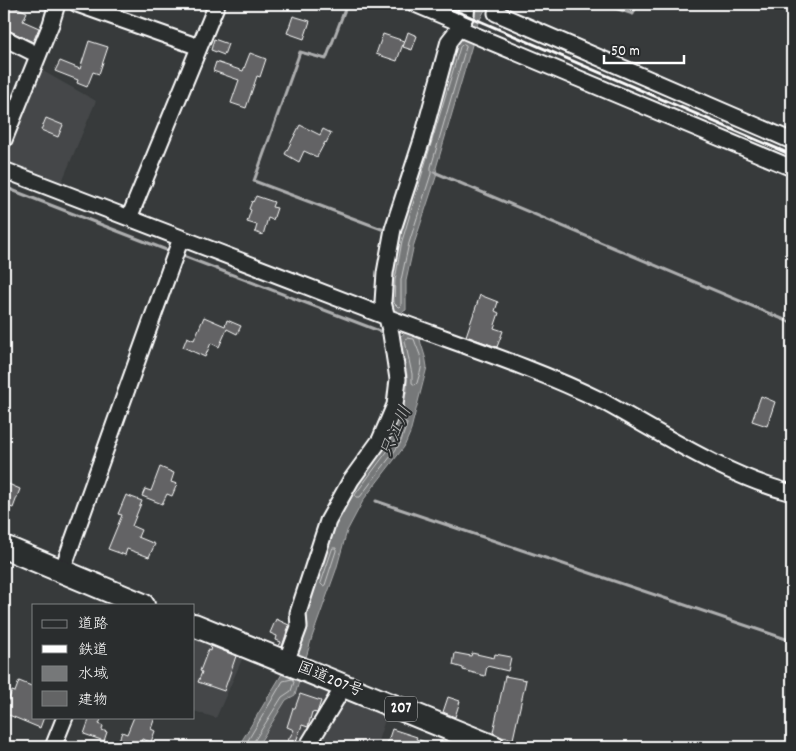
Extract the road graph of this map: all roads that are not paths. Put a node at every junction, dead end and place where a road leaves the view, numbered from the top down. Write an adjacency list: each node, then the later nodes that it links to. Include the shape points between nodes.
1 (57, 4): 10 (street)
2 (77, 4): 9 (street)
3 (217, 4): 9 (street)
4 (415, 4): 7 (street, via 453,20)
5 (467, 4): 7 (street)
6 (498, 4): 12 (street, via 496,13)
7 (467, 31): 13 (street); 17 (street, via 449,41 392,233 383,302)
8 (4, 38): 10 (street)
9 (199, 47): 15 (street)
10 (38, 55): 11 (street)
11 (4, 140)
12 (792, 140)
13 (792, 168)
14 (4, 170): 15 (street)
15 (129, 218): 16 (street)
16 (181, 238): 17 (street); 20 (street)
17 (391, 318): 18 (street, via 585,392 711,462); 24 (street, via 398,379 395,405 380,440 351,480 328,521)
18 (792, 493)
19 (4, 547): 20 (highway)
20 (62, 571): 21 (highway)
21 (108, 598): 22 (highway)
22 (137, 604)
23 (195, 625): 24 (highway, 国道207号 / 207)
24 (286, 662): 25 (highway, 国道207号 / 207)
25 (344, 686): 28 (street); 29 (highway, 国道207号 / 207)
26 (65, 718): 27 (street)
27 (53, 747)
28 (307, 747)
29 (492, 747)

